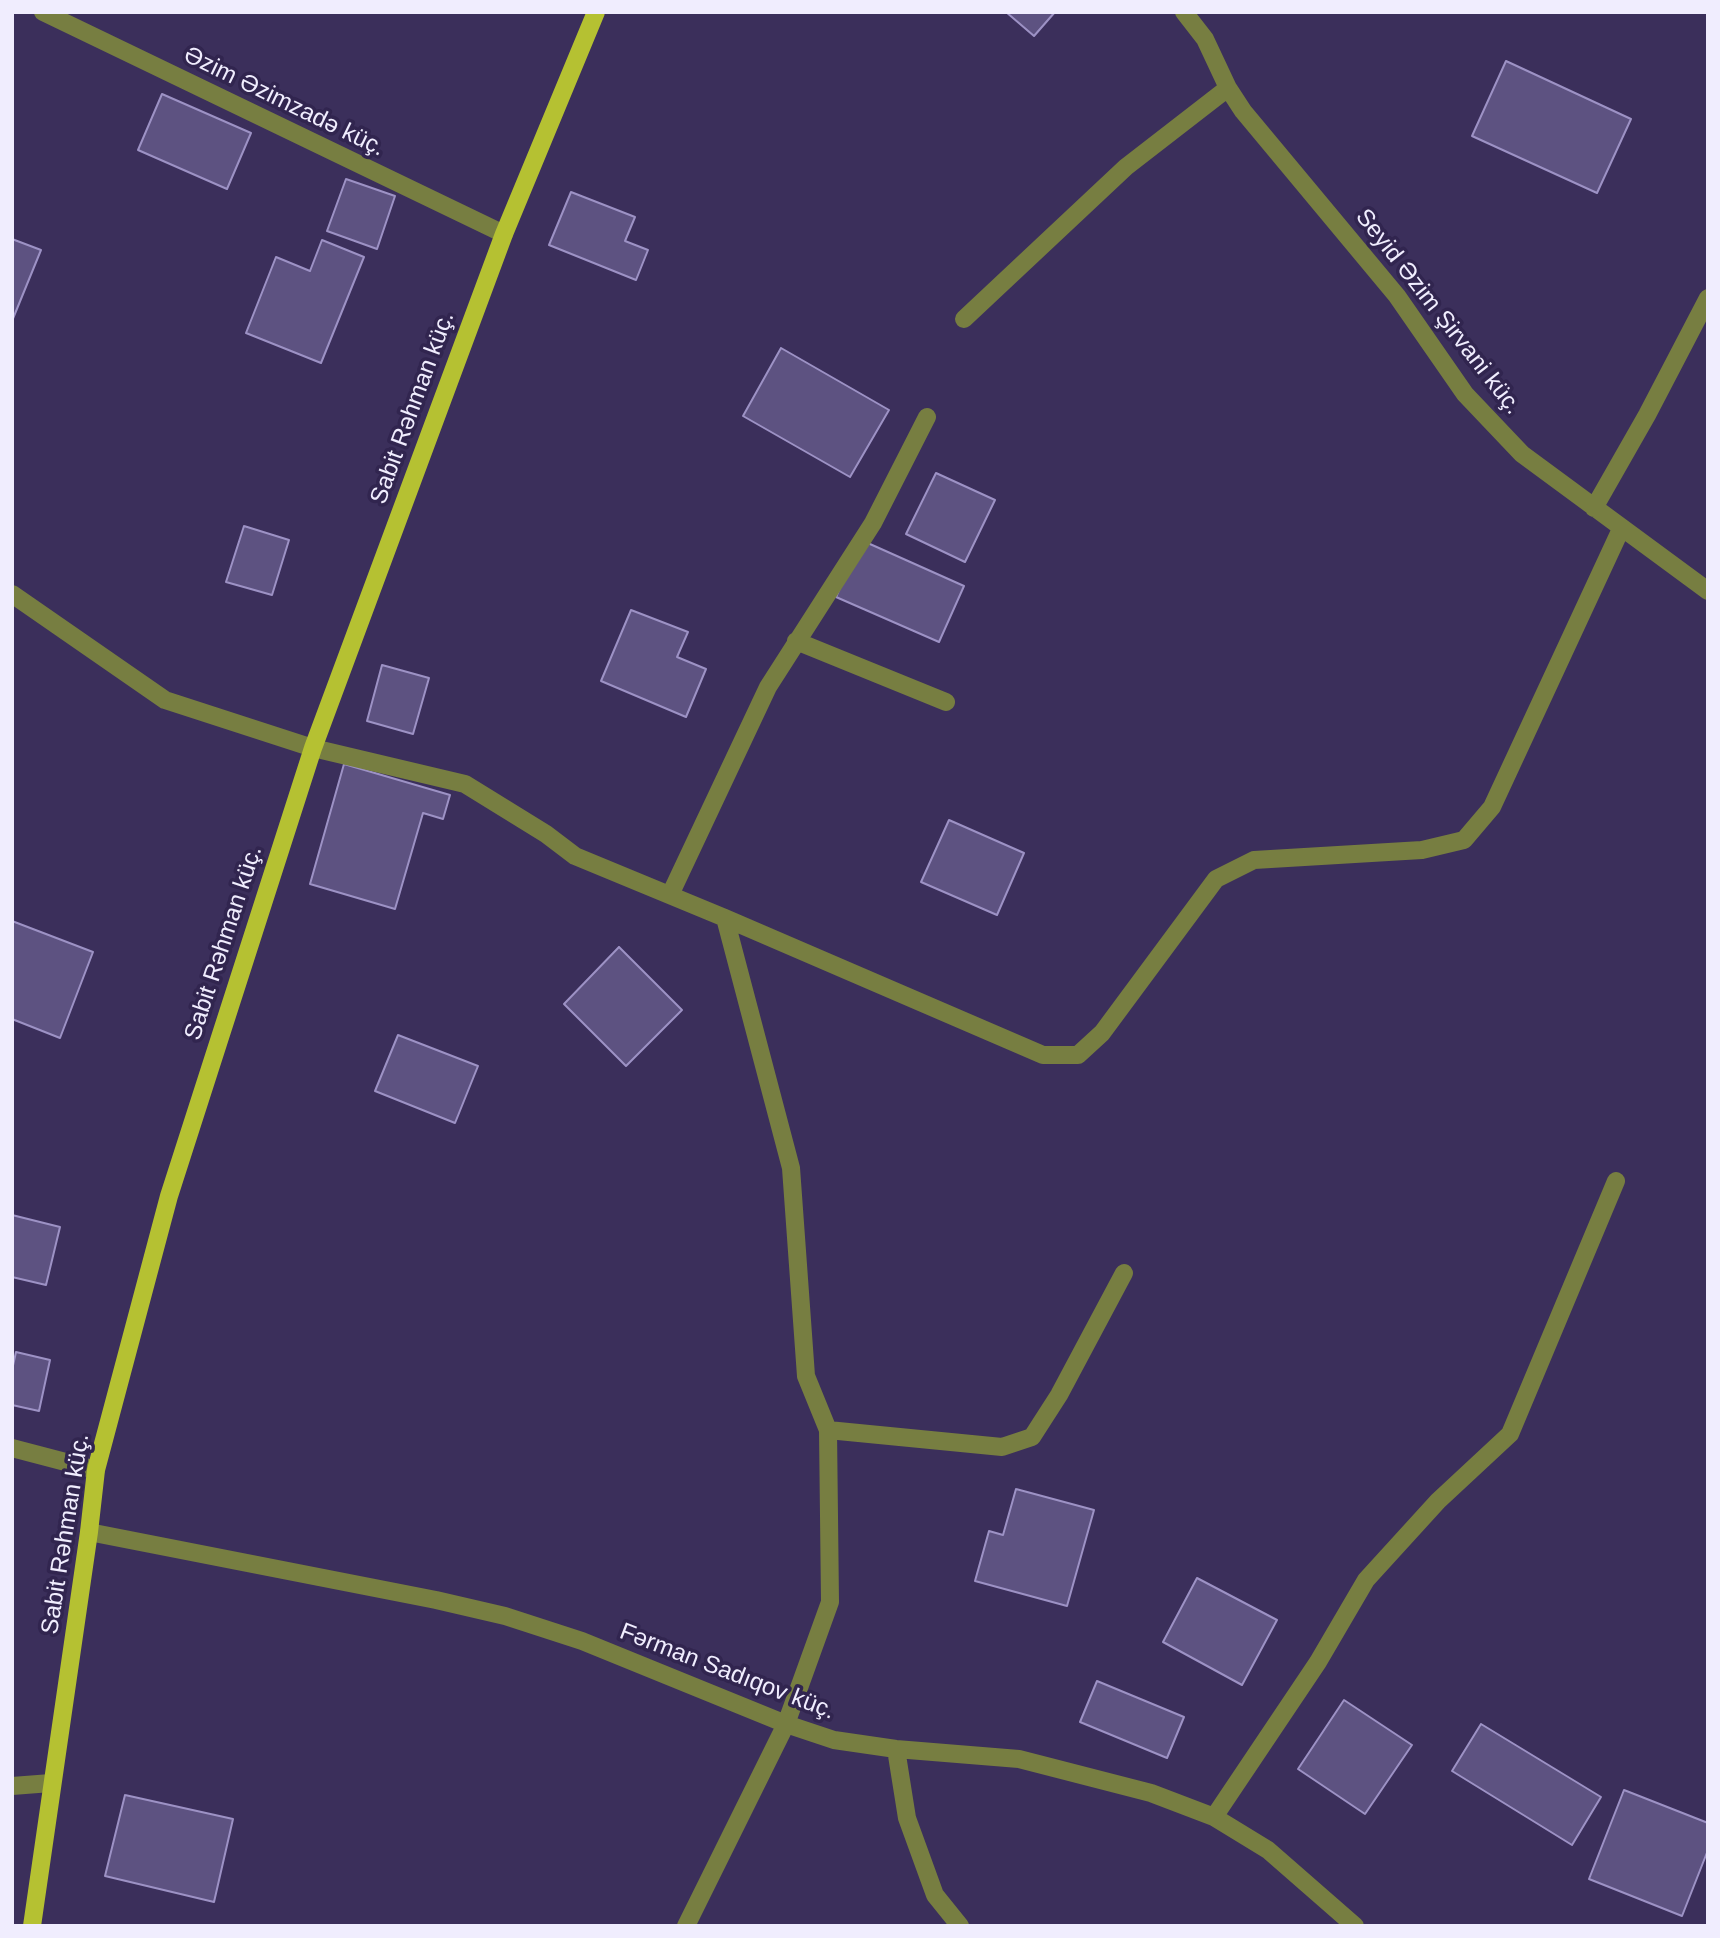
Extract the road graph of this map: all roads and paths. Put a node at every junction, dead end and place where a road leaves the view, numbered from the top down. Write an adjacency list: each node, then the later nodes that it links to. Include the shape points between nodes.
1 (43, 12): 5 (street, Əzim Əzimzadə küç.)
2 (596, 12): 5 (main road, Sabit Rəhman küç.)
3 (1184, 12): 4 (street, Seyid Əzim Şirvani küç., via 1205,39)
4 (1228, 88): 7 (street, via 1126,167); 9 (street, Seyid Əzim Şirvani küç., via 1397,296 1465,394 1522,454)
5 (504, 234): 15 (main road, Sabit Rəhman küç.)
6 (1708, 298): 9 (street)
7 (964, 319)
8 (927, 417): 13 (street, via 873,523)
9 (1594, 508): 10 (street, Seyid Əzim Şirvani küç.)
10 (1621, 529): 11 (street, Seyid Əzim Şirvani küç.); 17 (street, via 1492,807 1464,840 1422,850 1255,860 1216,879 1102,1033 1078,1055 1044,1055)
11 (1708, 591)
12 (12, 594): 15 (street, via 165,700)
13 (796, 641): 14 (street); 16 (street, via 768,687)
14 (946, 702)
15 (313, 748): 16 (street, via 465,784 575,856); 22 (main road, Sabit Rəhman küç., via 169,1196)
16 (670, 895): 17 (street)
17 (725, 918): 20 (street, via 791,1168 806,1376)
18 (1616, 1181): 28 (street, via 1510,1434 1438,1501 1366,1580)
19 (1124, 1273): 20 (street, via 1032,1437 1002,1447)
20 (828, 1430): 24 (street, via 830,1602)
21 (12, 1448): 22 (street)
22 (96, 1470): 23 (main road, Sabit Rəhman küç.)
23 (89, 1532): 24 (street, Fərman Sadıqov küç., via 505,1616 582,1641); 26 (main road, Sabit Rəhman küç.)
24 (786, 1724): 25 (street, Fərman Sadıqov küç., via 834,1740); 30 (street)
25 (896, 1749): 28 (street, Fərman Sadıqov küç., via 1019,1759 1151,1793); 31 (street, via 907,1818 935,1895)
26 (51, 1783): 27 (street); 29 (main road, Sabit Rəhman küç.)
27 (12, 1786)
28 (1214, 1817): 32 (street, Fərman Sadıqov küç., via 1268,1850)
29 (32, 1926)
30 (686, 1926)
31 (960, 1926)
32 (1355, 1926)

